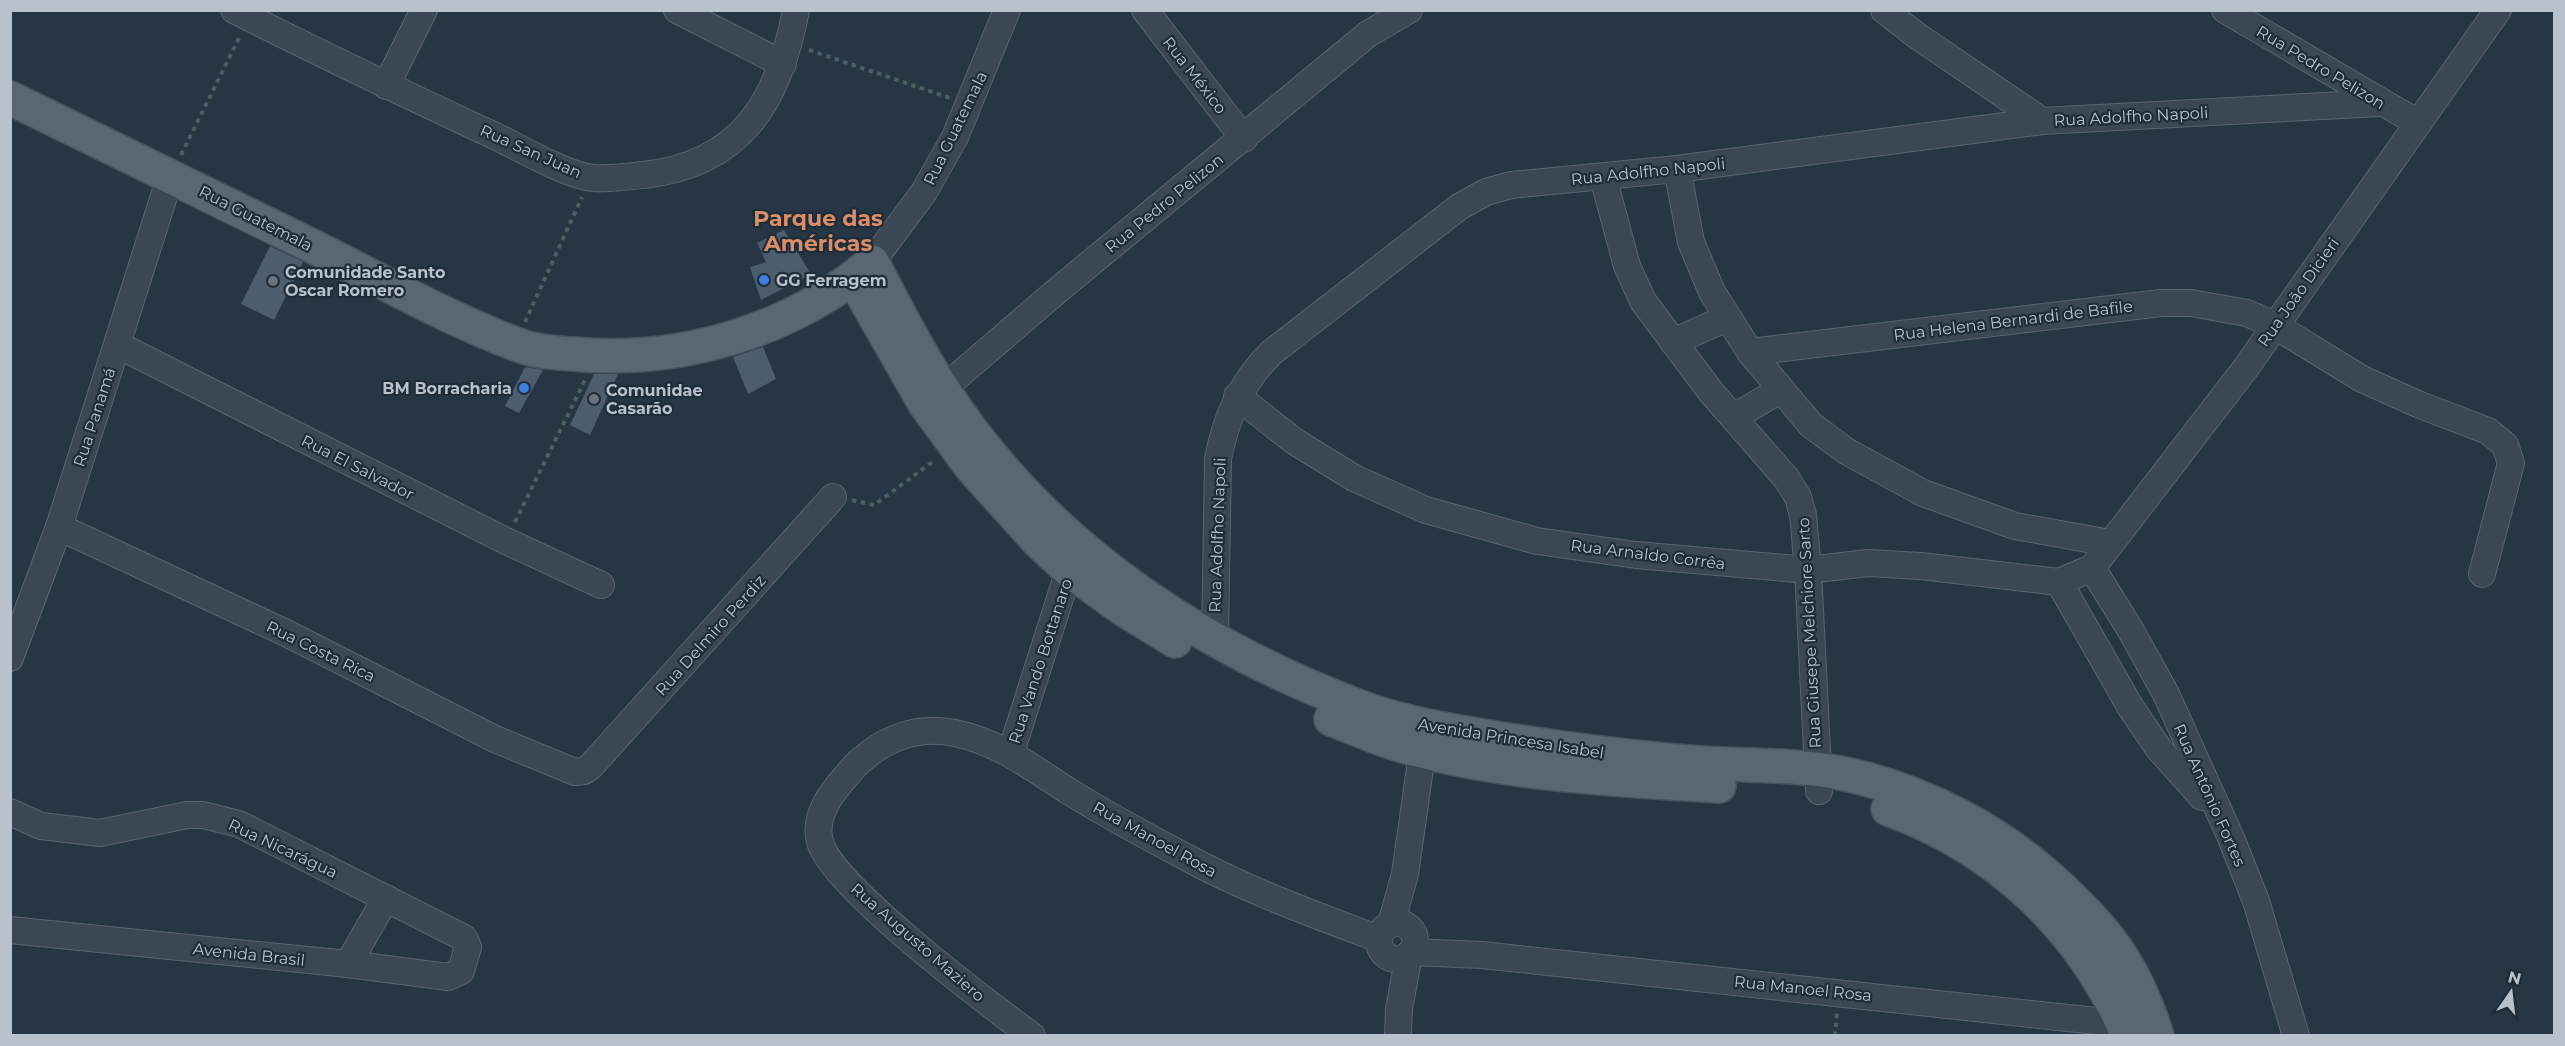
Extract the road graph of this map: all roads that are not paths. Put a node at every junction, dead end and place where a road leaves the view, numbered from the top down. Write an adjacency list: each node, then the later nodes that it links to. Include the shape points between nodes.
1 (424, 10): 12 (street)
2 (677, 10): 11 (street)
3 (796, 10): 11 (street, Rua San Juan)
4 (1007, 10): 21 (street, Rua Guatemala, via 970,105 924,192)
5 (1145, 10): 17 (street, Rua México)
6 (1408, 10): 17 (street, Rua Pedro Pelizon, via 1368,34)
7 (1884, 10): 15 (street)
8 (2225, 10): 14 (street, Rua Pedro Pelizon)
9 (2498, 10): 16 (street, Rua João Dicieri)
10 (242, 14): 12 (street, Rua San Juan)
11 (786, 53): 12 (street, Rua San Juan, via 763,108 734,140 704,160 667,173 618,178 591,178 544,160)
12 (386, 86)
13 (10, 98): 19 (main road, Rua Guatemala)
14 (2380, 103): 15 (street, Rua Adolfho Napoli); 16 (street, Rua Pedro Pelizon)
15 (2042, 121): 18 (street, Rua Adolfho Napoli)
16 (2418, 123): 23 (street, Rua João Dicieri)
17 (1244, 139): 29 (street, Rua Pedro Pelizon)
18 (1677, 169): 20 (street, Rua Adolfho Napoli); 22 (street, via 1691,242)
19 (171, 174): 21 (main road, Rua Guatemala, via 419,302 523,347 596,357 677,350 737,337 796,314); 25 (street, Rua Panamá)
20 (1603, 177): 24 (street, Rua Giusepe Melchiore Sarto, via 1627,266 1643,301); 28 (street, Rua Adolfho Napoli, via 1511,185 1486,192 1459,207 1271,353 1253,370)
21 (862, 270): 29 (main road, Avenida Princesa Isabel)
22 (1726, 318): 24 (street); 26 (street)
23 (2274, 325): 26 (street, Rua Helena Bernardi de Bafile, via 2221,307 2161,303); 33 (street, Rua João Dicieri, via 2245,369); 37 (street, Rua Helena Bernardi de Bafile, via 2362,379 2488,431 2505,445 2511,463)
24 (1673, 342): 30 (street, Rua Giusepe Melchiore Sarto)
25 (118, 345): 32 (street, Rua Panamá); 39 (street, Rua El Salvador)
26 (1750, 352): 27 (street)
27 (1780, 390): 30 (street); 33 (street, via 1811,425 1846,451 1923,493 2015,526)
28 (1237, 396): 36 (street, Rua Arnaldo Corrêa, via 1294,441 1354,478 1426,510 1537,541 1636,555); 40 (street, Rua Adolfho Napoli, via 1223,430 1218,459)
29 (934, 397): 35 (main road, Avenida Princesa Isabel, via 955,446 1000,500); 40 (main road, Avenida Princesa Isabel, via 1078,546 1119,579)
30 (1734, 417): 36 (street, Rua Giusepe Melchiore Sarto, via 1798,497)
31 (833, 496): 44 (street, Rua Delmiro Perdiz)
32 (59, 527): 41 (street, Rua Panamá); 44 (street, Rua Costa Rica, via 286,633 495,739 567,770)
33 (2110, 543): 34 (street, Rua João Dicieri)
34 (2092, 568): 38 (street, Rua Arnaldo Corrêa); 47 (street, Rua Antônio Fortes, via 2166,694)
35 (1068, 570): 42 (main road, Avenida Princesa Isabel, via 1211,663 1290,702); 43 (street, Rua Vando Bottanaro)
36 (1808, 570): 38 (street, Rua Arnaldo Corrêa, via 1868,563); 45 (street, Rua Giusepe Melchiore Sarto)
37 (2482, 574)
38 (2059, 582): 47 (street, via 2159,749)
39 (600, 585)
40 (1215, 640): 42 (main road, Avenida Princesa Isabel)
41 (10, 658)
42 (1424, 739): 45 (main road, Avenida Princesa Isabel, via 1600,778); 50 (street)
43 (1011, 752): 50 (street, Rua Manoel Rosa, via 1072,794 1241,885 1306,911); 54 (street, Rua Augusto Maziero, via 956,733 928,730 902,734 871,750 837,786 824,808 820,842 827,858 862,899)
44 (584, 771)
45 (1818, 780): 53 (main road, Avenida Princesa Isabel, via 1955,839 1998,867 2068,933 2095,971); 56 (main road, Avenida Princesa Isabel, via 1854,775 1902,790 1945,808 1997,838 2041,870 2116,945 2146,1001)
46 (10, 812): 48 (street, Rua Nicarágua, via 41,826 100,833 187,815 217,818 239,824)
47 (2218, 816): 57 (street, Rua Antônio Fortes, via 2256,901)
48 (386, 898): 51 (street, Rua Nicarágua, via 464,938); 52 (street)
49 (10, 930): 52 (street, Avenida Brasil)
50 (1398, 939): 53 (street, Rua Manoel Rosa, via 1482,954); 55 (street)
51 (468, 947): 52 (street, Avenida Brasil, via 461,971 448,977)
52 (348, 964)
53 (2126, 1030)
54 (1032, 1035)
55 (1398, 1035)
56 (2157, 1035)
57 (2296, 1035)

